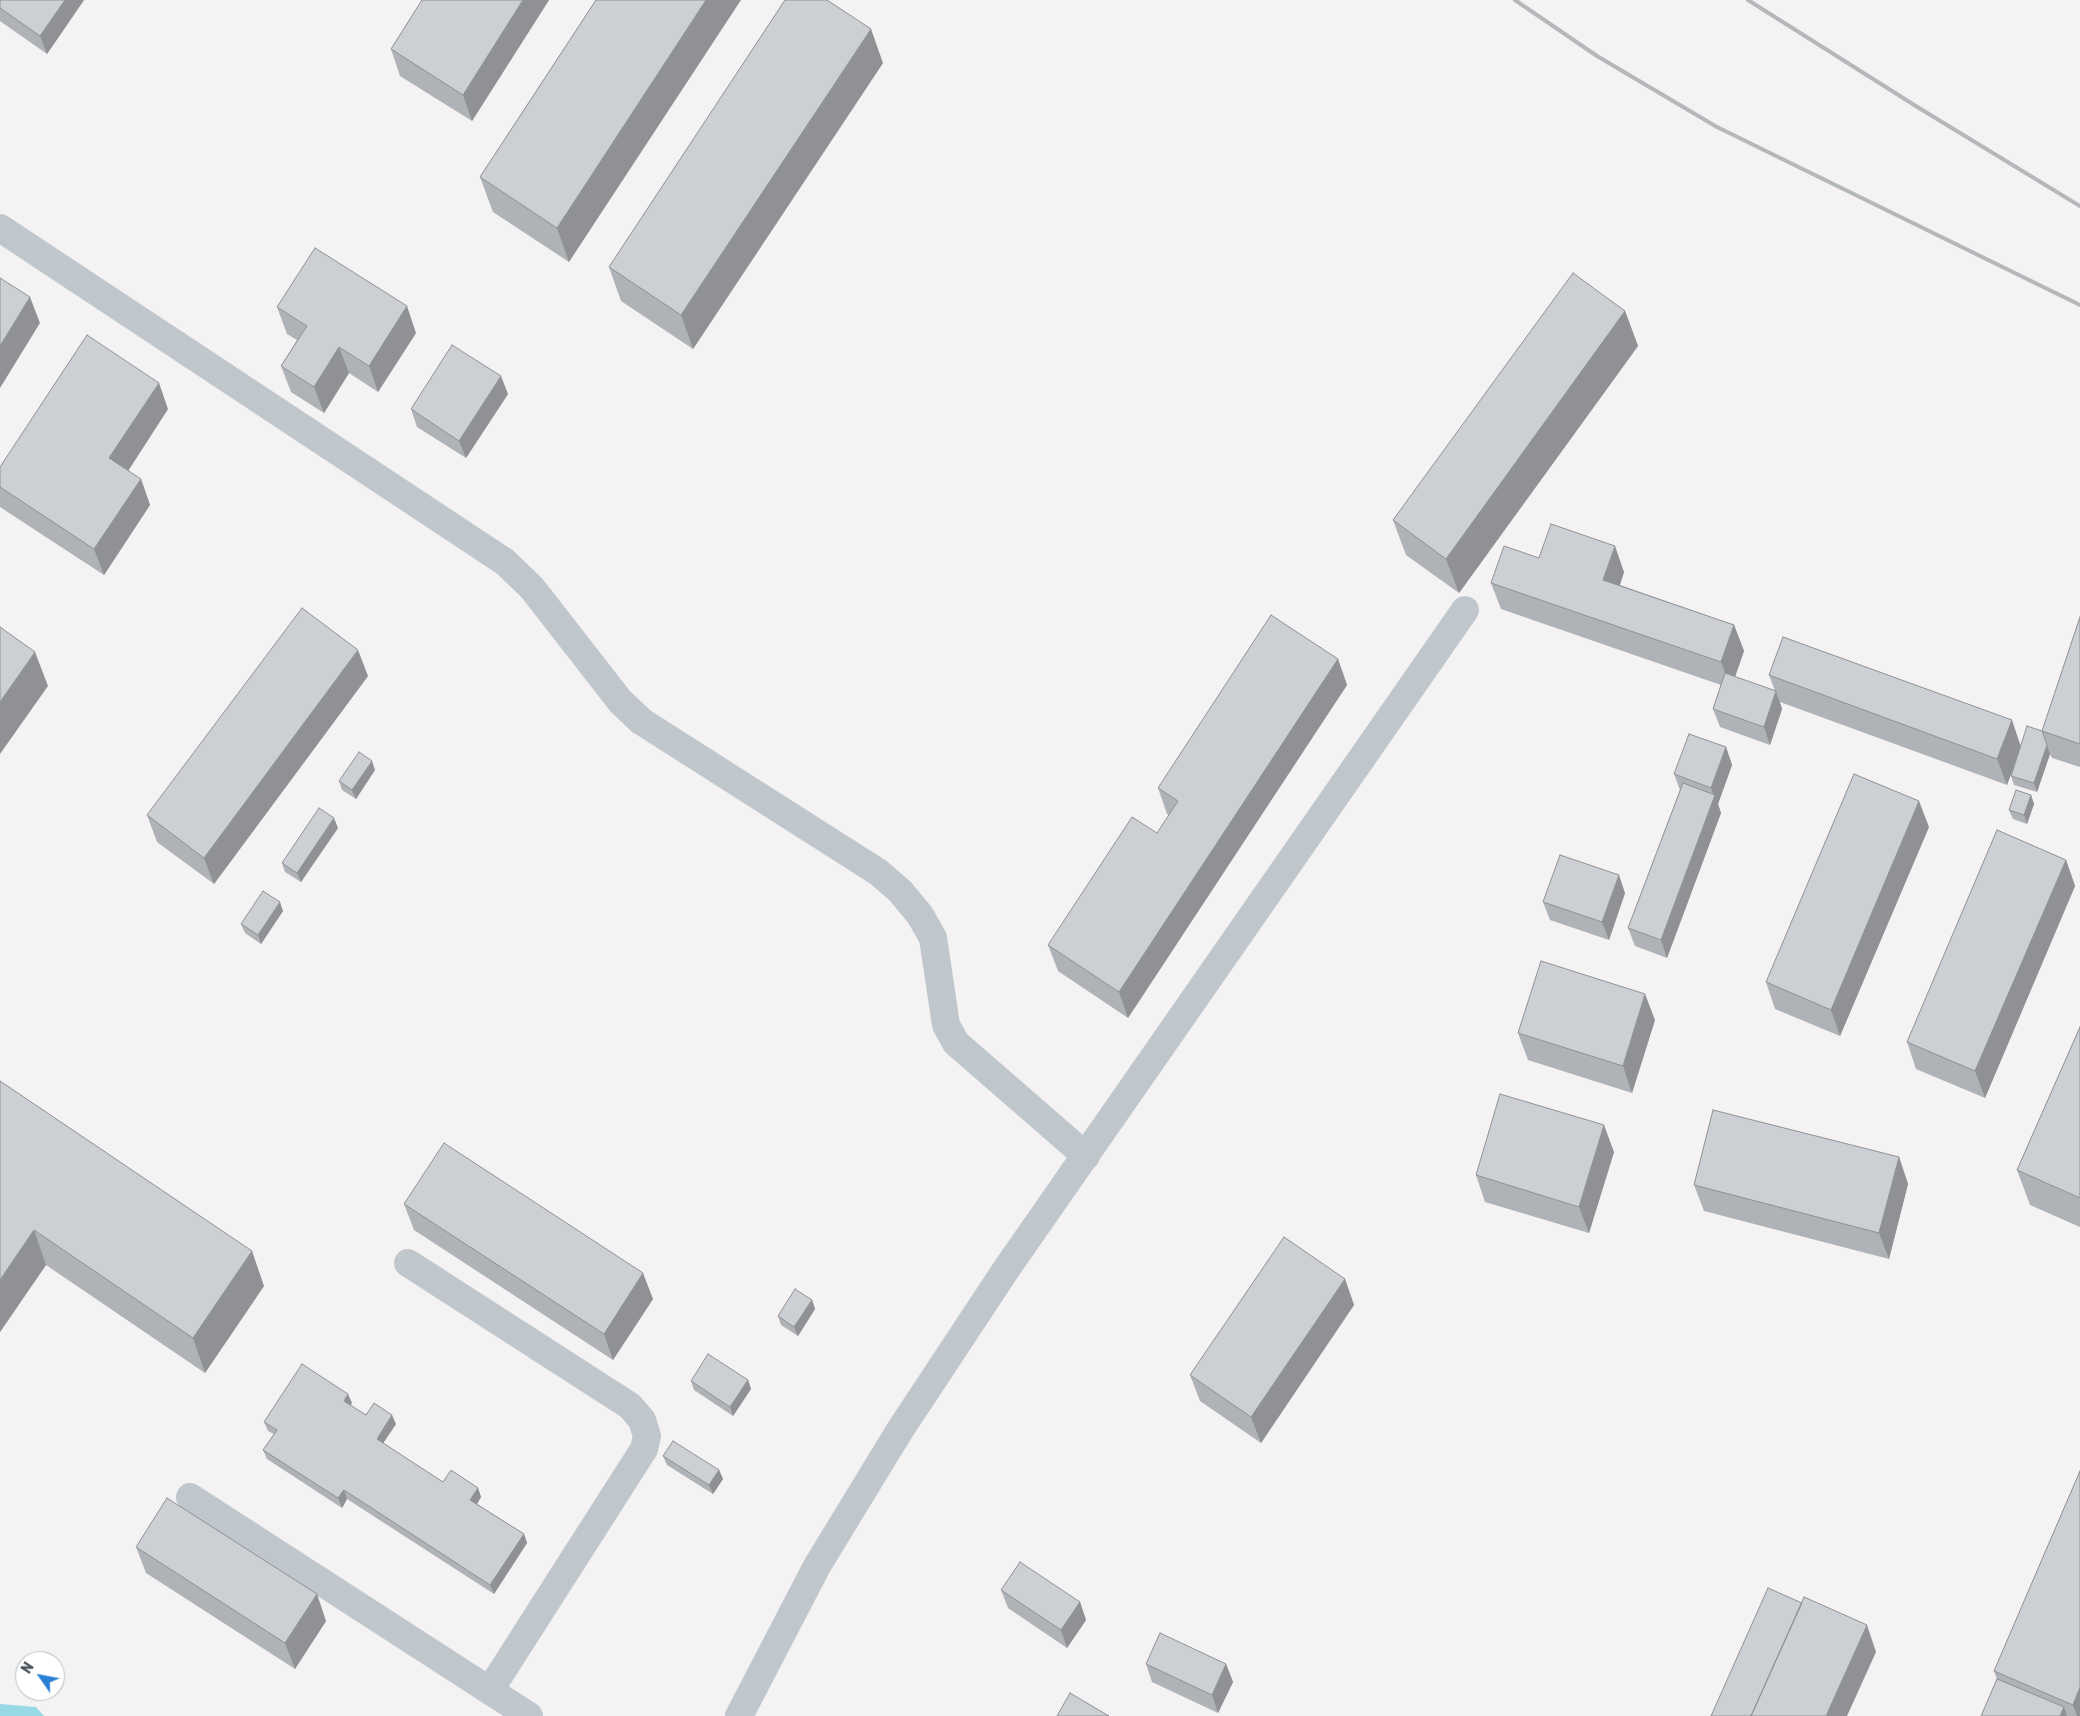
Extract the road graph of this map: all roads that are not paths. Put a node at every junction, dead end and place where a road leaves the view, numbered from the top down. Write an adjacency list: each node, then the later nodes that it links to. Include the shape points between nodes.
1 (0, 228): 3 (street, via 505,562 532,588 620,701 641,721 878,872 900,890 933,938 946,1025 956,1042)
2 (1465, 610): 3 (street)
3 (1086, 1156): 8 (street, via 900,1430 816,1566)
4 (408, 1263): 6 (street, via 630,1406 642,1420 647,1436 644,1448)
5 (190, 1497): 6 (street)
6 (490, 1690): 7 (street)
7 (529, 1716)
8 (739, 1716)

